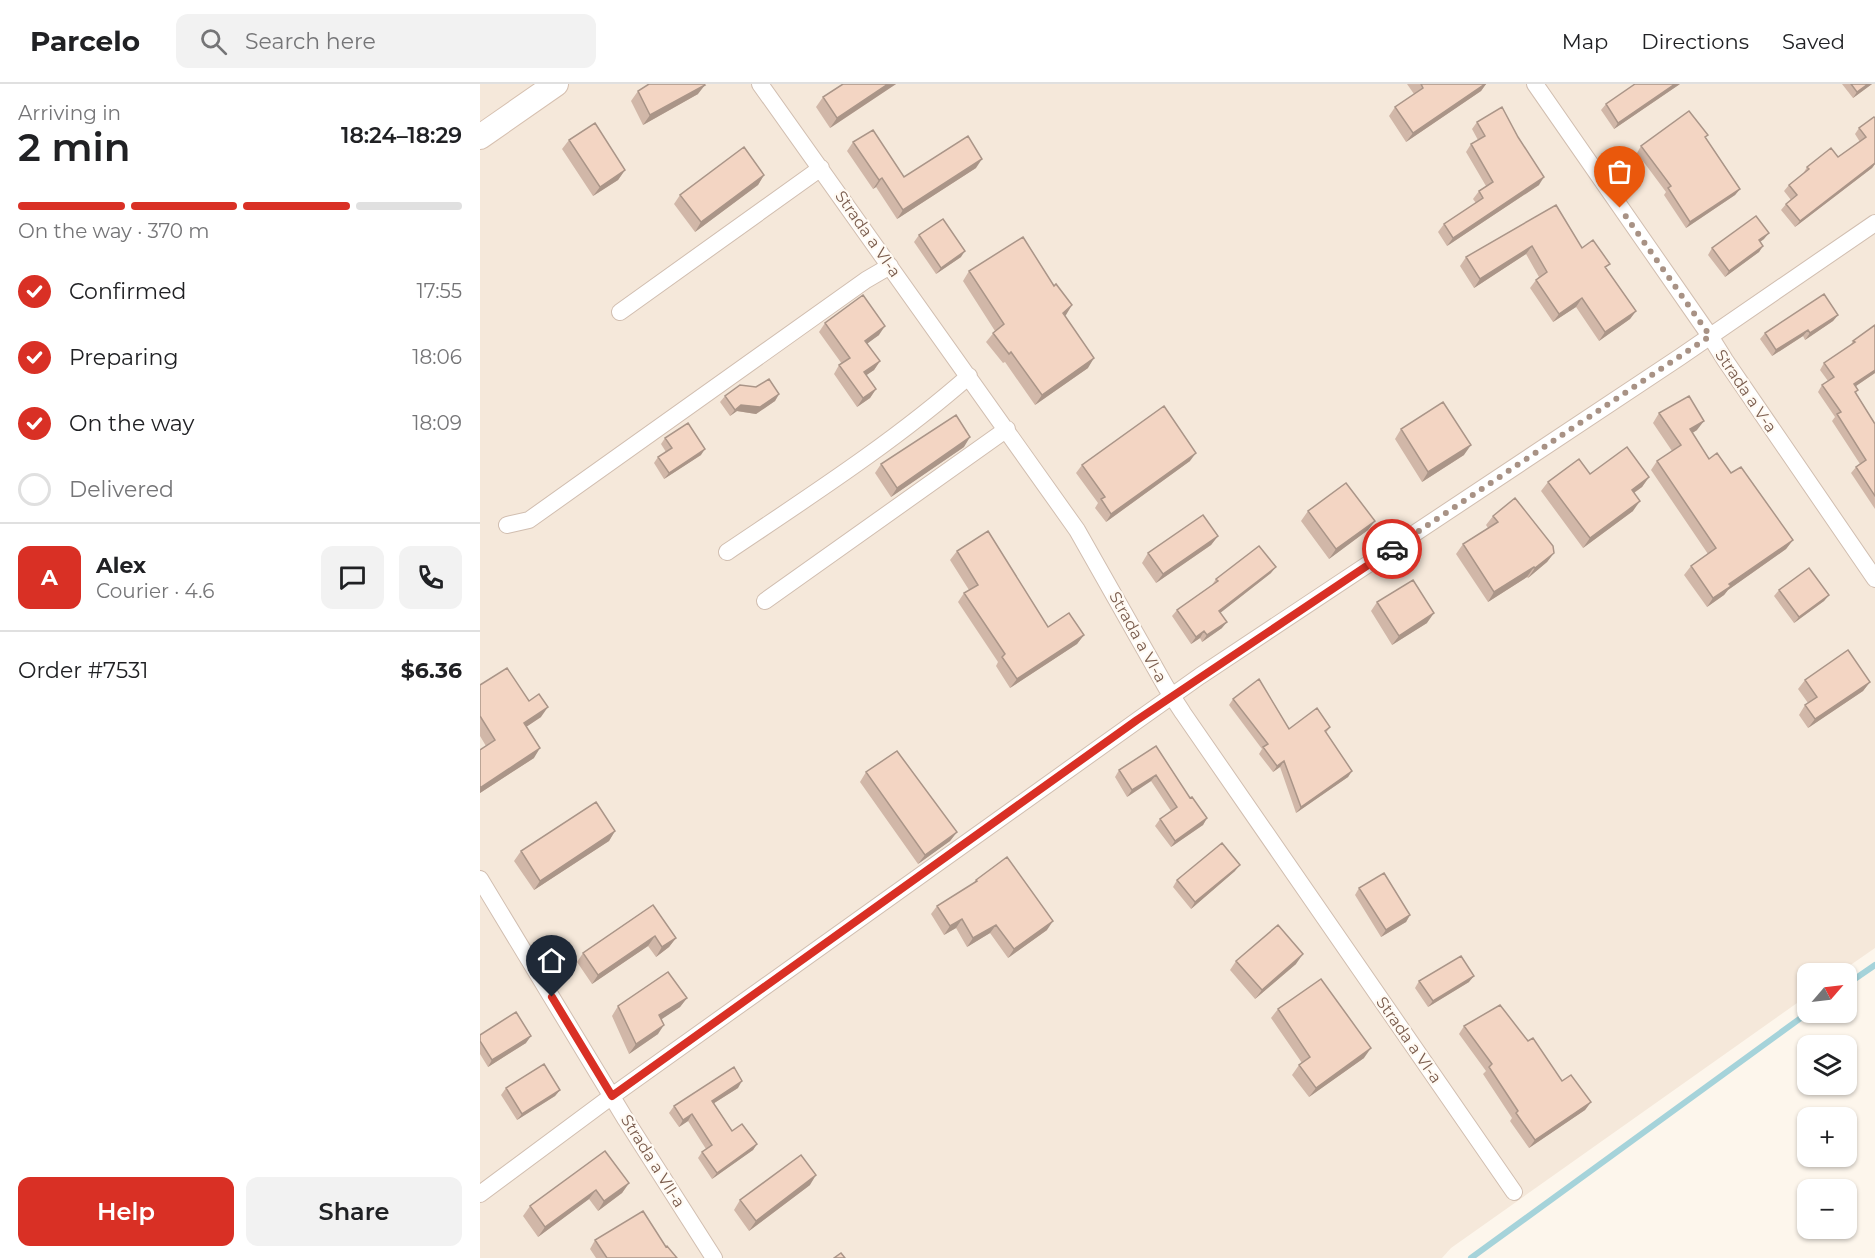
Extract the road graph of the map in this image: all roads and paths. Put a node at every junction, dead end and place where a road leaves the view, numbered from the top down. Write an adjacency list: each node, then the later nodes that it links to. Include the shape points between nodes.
1 (556, 84): 4 (street)
2 (760, 84): 5 (street, Strada a VI-a)
3 (1535, 84): 9 (street, Strada a V-a)
4 (480, 137)
5 (821, 168): 7 (street, Strada a VI-a); 8 (street)
6 (1875, 223): 9 (street)
7 (890, 266): 10 (street, Strada a VI-a); 12 (street, via 529,520)
8 (620, 312)
9 (1710, 336): 14 (street, Strada a V-a); 16 (street)
10 (969, 376): 11 (street, Strada a VI-a); 13 (street, via 846,472)
11 (1007, 429): 15 (street); 16 (street, Strada a VI-a, via 1077,530)
12 (507, 525)
13 (728, 552)
14 (1875, 579)
15 (765, 601)
16 (1172, 696): 18 (street); 19 (street, Strada a VI-a)
17 (480, 879): 18 (street, Strada a VII-a)
18 (612, 1096): 20 (street); 21 (street, Strada a VII-a)
19 (1514, 1192)
20 (480, 1194)
21 (714, 1258)

